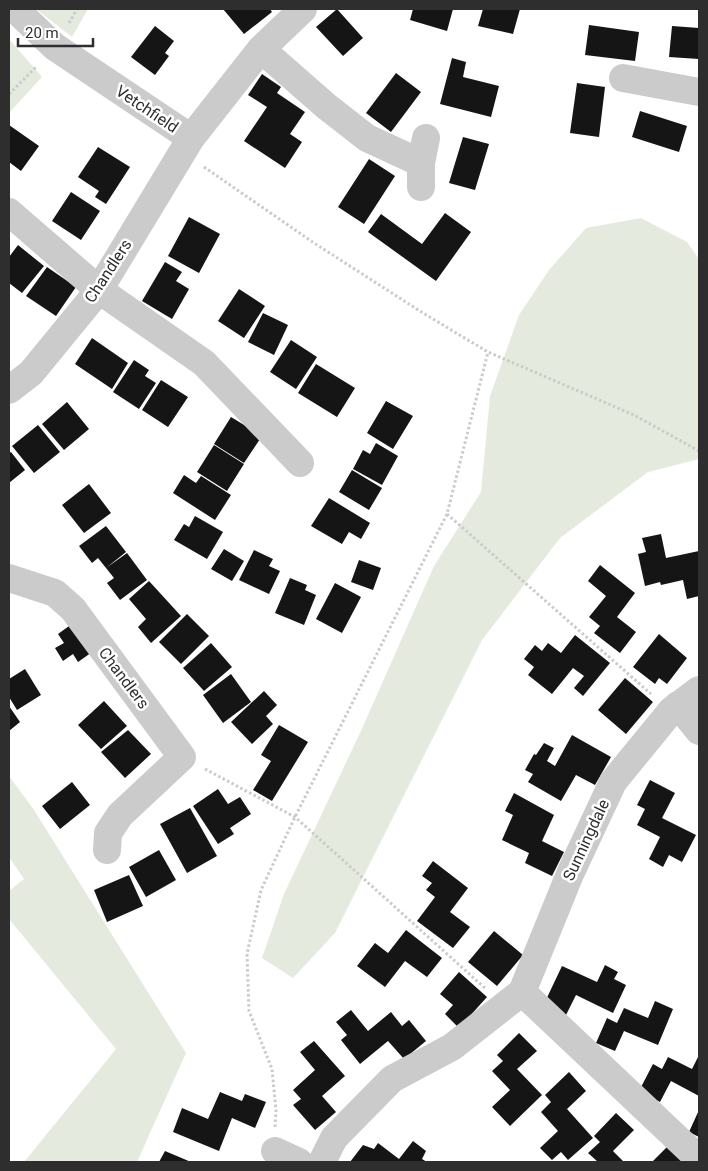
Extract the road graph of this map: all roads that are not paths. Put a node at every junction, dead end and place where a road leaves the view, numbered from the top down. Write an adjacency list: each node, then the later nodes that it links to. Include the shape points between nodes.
1 (14, 9): 6 (street, Vetchfield, via 55,47)
2 (303, 9): 3 (street, Vetchfield)
3 (261, 49): 6 (street, Vetchfield); 7 (street, via 367,138)
4 (623, 78): 5 (street)
5 (699, 92)
6 (187, 145): 9 (street, Chandlers)
7 (423, 163)
8 (9, 212): 9 (street)
9 (99, 290): 10 (street, Chandlers, via 32,373); 11 (street, via 204,363)
10 (9, 390)
11 (300, 463)
12 (9, 578): 15 (street, Chandlers, via 55,593 73,609 182,757 120,815 108,832)
13 (683, 702): 14 (street); 16 (street, Sunningdale, via 613,782)
14 (699, 730)
15 (107, 850)
16 (513, 998): 18 (street); 20 (street, Sunningdale, via 452,1047 392,1079 334,1138)
17 (275, 1151): 19 (street)
18 (699, 1159)
19 (299, 1162)
20 (322, 1162)

